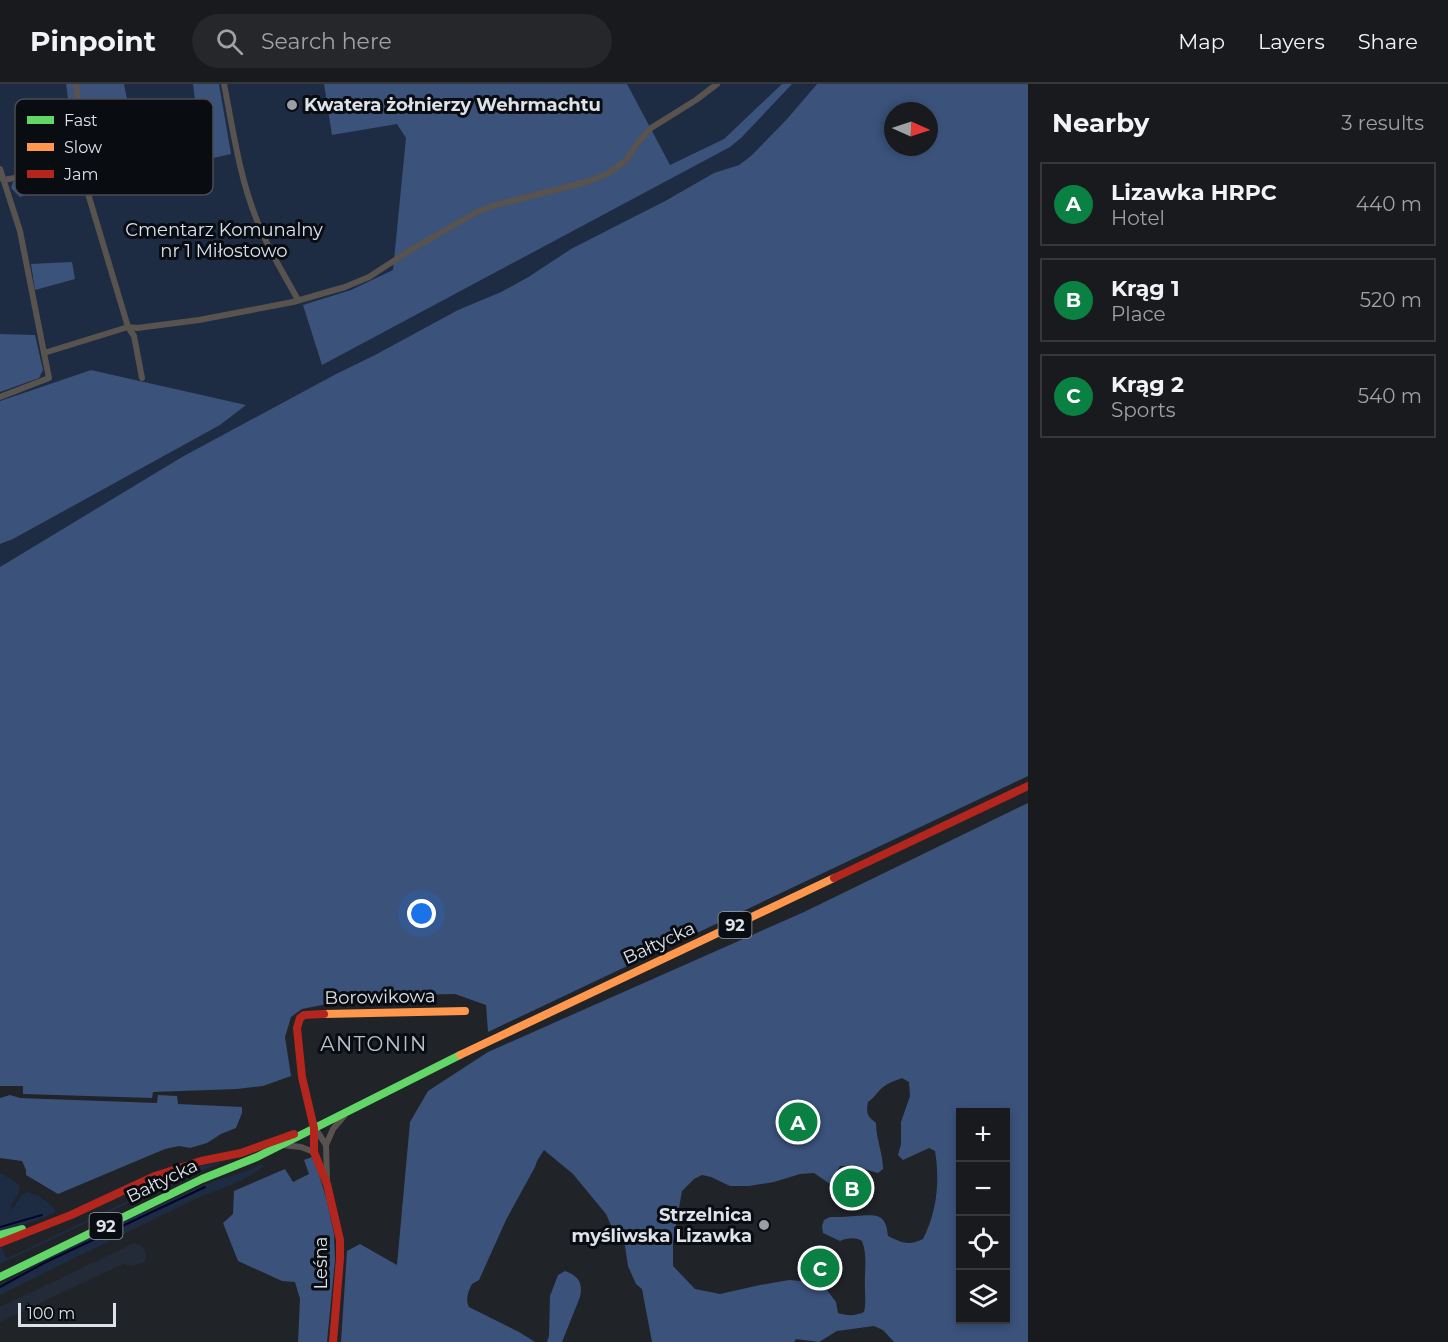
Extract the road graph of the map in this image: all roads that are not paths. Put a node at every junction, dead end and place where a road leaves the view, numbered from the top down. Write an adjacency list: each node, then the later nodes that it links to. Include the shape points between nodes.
1 (76, 84): 4 (street)
2 (224, 84): 9 (street, via 250,204)
3 (717, 84): 9 (street, via 651,128 625,161 607,174 492,206 369,276)
4 (78, 99)
5 (0, 169): 7 (street)
6 (15, 178): 7 (street)
7 (3, 180): 11 (street, via 20,231)
8 (88, 195): 10 (street)
9 (298, 300): 10 (street, via 199,320)
10 (128, 327): 11 (street); 12 (street, via 134,336)
11 (44, 353): 13 (street, via 49,378)
12 (142, 378)
13 (0, 396)
14 (1028, 786): 16 (main road, Bałtycka / 92)
15 (465, 1011): 17 (main road, Borowikowa, via 310,1014 300,1018 299,1057)
16 (347, 1112): 17 (main road, Bałtycka / 92); 19 (street)
17 (310, 1130): 18 (main road, Bałtycka / 92); 19 (street); 20 (main road, Leśna); 22 (main road, Bałtycka / 92, via 144,1180)
18 (283, 1144): 20 (street); 25 (main road, Bałtycka / 92)
19 (326, 1145): 21 (street, Leśna)
20 (314, 1152): 21 (main road, Leśna)
21 (327, 1184): 26 (main road, Leśna, via 340,1240)
22 (54, 1222): 23 (main road); 24 (main road, Bałtycka / 92)
23 (0, 1235)
24 (0, 1243)
25 (0, 1277)
26 (333, 1342)

